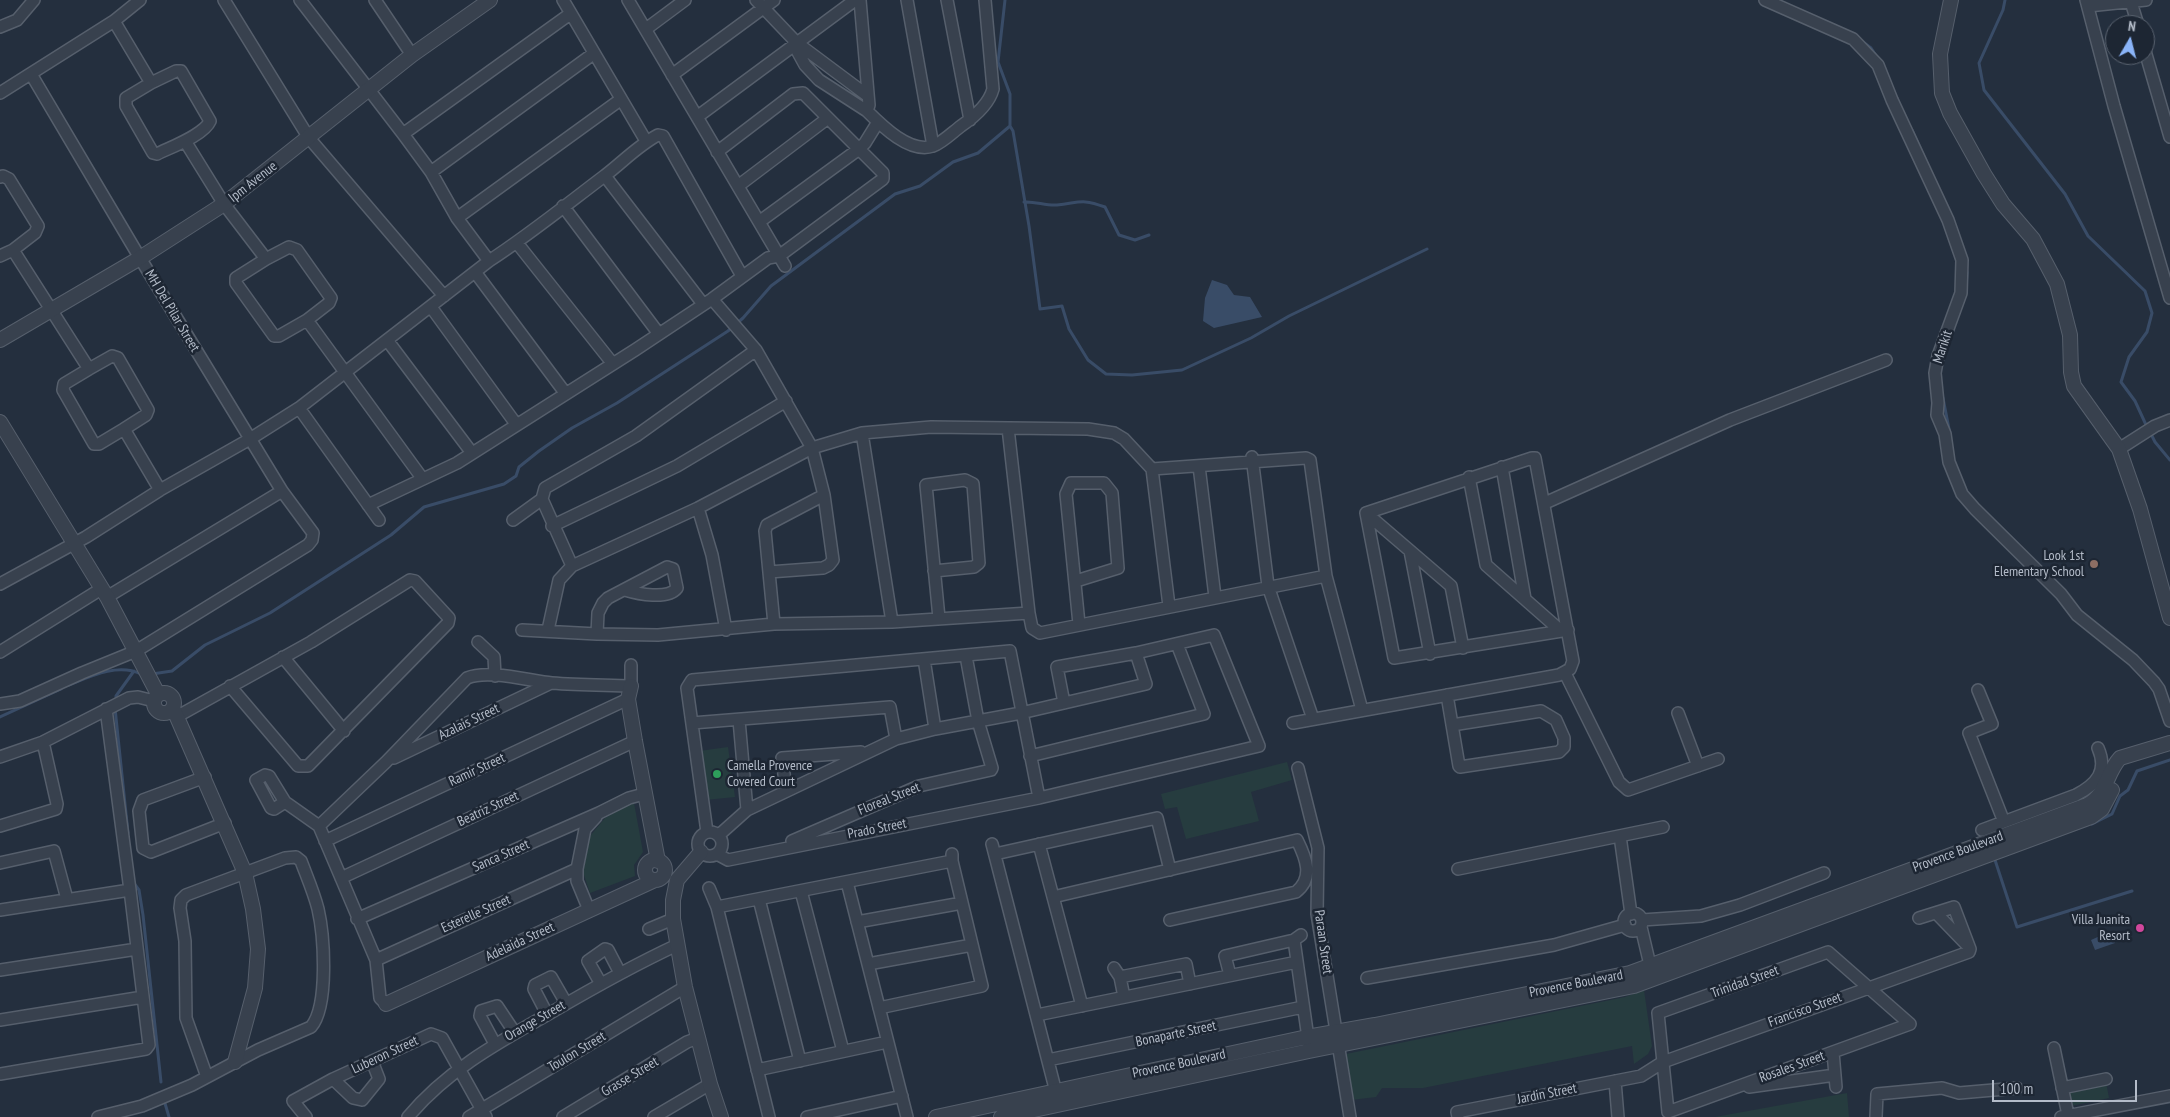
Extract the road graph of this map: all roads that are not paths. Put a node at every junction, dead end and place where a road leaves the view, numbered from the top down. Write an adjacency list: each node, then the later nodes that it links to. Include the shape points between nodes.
1 (34, 0): 25 (street, via 17,20)
2 (140, 0): 24 (street)
3 (224, 0): 45 (street)
4 (300, 0): 34 (street)
5 (490, 0): 29 (street, Ipm Avenue)
6 (563, 0): 22 (street)
7 (628, 0): 26 (street)
8 (685, 0): 26 (street)
9 (774, 0): 21 (street)
10 (855, 0): 27 (street)
11 (860, 0): 36 (street)
12 (907, 0): 48 (street)
13 (947, 0): 41 (street)
14 (985, 0): 41 (street, via 993,89 992,95)
15 (1765, 0): 167 (street, Marikit, via 1841,32 1868,52 1878,65 1948,220 1962,260 1962,282 1938,356 1935,373 1937,415 1945,434 1949,462 1962,494 2078,615 2154,682)
16 (1951, 0): 94 (street, via 1940,54 1942,94 1984,174 2003,204 2034,239 2046,260 2057,284 2070,335 2074,386)
17 (2146, 0): 19 (street)
18 (380, 2): 29 (street)
19 (2131, 2): 20 (street); 23 (street)
20 (2087, 3): 62 (street, via 2114,106)
21 (760, 4): 27 (street); 32 (street)
22 (570, 14): 28 (street); 43 (street)
23 (2135, 15)
24 (114, 20): 31 (street); 33 (street)
25 (0, 28)
26 (646, 29): 32 (street)
27 (796, 44): 36 (street); 38 (street, via 805,65 819,80); 39 (street)
28 (593, 54): 37 (street); 51 (street)
29 (412, 56): 34 (street, Ipm Avenue)
30 (2149, 65): 44 (street)
31 (31, 74): 35 (street); 63 (street, MH Del Pilar Street)
32 (672, 74): 39 (street)
33 (151, 83): 46 (street, via 181,71 210,121 208,126); 46 (street, via 126,98 126,106 153,153 158,154)
34 (369, 91): 43 (street); 45 (street, Ipm Avenue)
35 (0, 93)
36 (868, 96): 38 (street)
37 (620, 100): 47 (street); 57 (street)
38 (868, 111): 42 (street)
39 (697, 117): 50 (street)
40 (828, 118): 49 (street); 50 (street, via 803,93 794,94); 54 (street)
41 (970, 120): 48 (street)
42 (878, 122): 48 (street, via 914,146); 49 (street)
43 (404, 134): 51 (street)
44 (2170, 137)
45 (309, 138): 55 (street, Ipm Avenue); 69 (street)
46 (185, 141): 55 (street)
47 (646, 141): 52 (street); 68 (street, via 658,135 664,136)
48 (933, 146)
49 (859, 149): 58 (street); 66 (street, via 883,173 884,179)
50 (717, 152): 54 (street)
51 (431, 172): 57 (street)
52 (604, 176): 56 (street); 71 (street)
53 (0, 177): 60 (street, via 9,178 38,226 35,234)
54 (738, 186): 58 (street)
55 (224, 204): 63 (street, Ipm Avenue); 64 (street)
56 (563, 206): 59 (street); 75 (street)
57 (457, 218): 65 (street)
58 (759, 222): 66 (street)
59 (517, 243): 65 (street); 80 (street)
60 (13, 250): 61 (street); 73 (street)
61 (0, 256)
62 (2164, 257): 70 (street)
63 (140, 258): 73 (street, Ipm Avenue); 92 (street, MH Del Pilar Street)
64 (266, 259): 74 (street, via 288,247 297,250 331,298); 74 (street, via 236,278 236,283 274,336)
65 (489, 261): 67 (street)
66 (782, 261): 68 (street, via 768,258)
67 (475, 272): 69 (street); 83 (street)
68 (742, 276): 71 (street)
69 (444, 296): 72 (street)
70 (2170, 298)
71 (708, 301): 75 (street); 78 (street, via 731,320)
72 (431, 307): 77 (street); 88 (street)
73 (51, 312): 76 (street, Ipm Avenue); 81 (street)
74 (307, 320): 82 (street)
75 (659, 334): 80 (street)
76 (0, 340)
77 (387, 340): 82 (street); 95 (street)
78 (756, 350): 84 (street); 105 (street, via 636,436 545,488)
79 (1886, 360): 106 (street, via 1730,420)
80 (613, 364): 83 (street)
81 (89, 369): 90 (street, via 112,356 118,358 148,410 146,415); 90 (street, via 64,384 63,390 94,444)
82 (345, 373): 85 (street); 100 (street)
83 (566, 394): 88 (street)
84 (786, 401): 93 (street); 112 (street, via 677,466)
85 (299, 408): 92 (street); 107 (street)
86 (2170, 420): 94 (street)
87 (0, 422): 113 (street)
88 (516, 424): 95 (street)
89 (1008, 428): 91 (street, via 931,427); 99 (street, via 1114,432); 127 (street)
90 (124, 429): 102 (street)
91 (862, 433): 93 (street); 130 (street)
92 (250, 439): 102 (street); 103 (street, MH Del Pilar Street)
93 (812, 448): 104 (street); 108 (street)
94 (2119, 448): 129 (street, via 2140,509)
95 (472, 453): 100 (street)
96 (1253, 458): 97 (street); 118 (street, via 1310,460); 121 (street)
97 (1199, 466): 99 (street); 124 (street)
98 (1502, 467): 101 (street); 106 (street, via 1535,458); 125 (street)
99 (1152, 469): 126 (street)
100 (422, 478): 107 (street)
101 (1469, 478): 109 (street); 125 (street, via 1486,565)
102 (160, 490): 113 (street)
103 (282, 491): 123 (street); 141 (street, MH Del Pilar Street, via 313,533 308,545)
104 (824, 495): 117 (street, via 767,525); 117 (street, via 833,560 830,565)
105 (542, 499): 111 (street); 112 (street)
106 (1545, 503): 136 (street)
107 (368, 505): 110 (street)
108 (698, 508): 115 (street); 135 (street, via 712,555)
109 (1366, 513): 114 (street); 144 (street, via 1393,657)
110 (379, 520)
111 (514, 520)
112 (552, 526): 115 (street)
113 (74, 543): 120 (street); 123 (street)
114 (1410, 551): 140 (street, via 1451,586); 144 (street)
115 (572, 566): 134 (street, via 559,580)
116 (934, 571): 116 (street, via 926,484 965,480 973,484 979,563 974,567); 128 (street)
117 (769, 572): 131 (street)
118 (1326, 576): 121 (street); 160 (street)
119 (1076, 581): 119 (street, via 1067,487 1071,483 1104,483 1112,493 1118,568); 132 (street)
120 (0, 584)
121 (1268, 586): 124 (street); 164 (street)
122 (625, 590): 137 (street, via 603,603 598,613)
123 (104, 593): 141 (street); 142 (street)
124 (1215, 597): 126 (street)
125 (1525, 599): 136 (street)
126 (1169, 606): 132 (street)
127 (1029, 613): 128 (street); 132 (street, via 1032,628 1040,633)
128 (939, 618): 130 (street)
129 (2170, 618)
130 (892, 622): 131 (street)
131 (774, 624): 135 (street)
132 (1079, 624)
133 (522, 630): 134 (street)
134 (548, 630): 137 (street)
135 (726, 630): 137 (street, via 658,635)
136 (1564, 630): 140 (street); 149 (street, via 1573,661)
137 (597, 634)
138 (478, 642): 150 (street, via 494,657)
139 (1177, 644): 143 (street); 180 (street, via 1204,714); 191 (street, Prado Street, via 1214,635 1259,746)
140 (1463, 648): 144 (street)
141 (136, 651): 154 (street); 158 (street, via 20,701)
142 (0, 652)
143 (1136, 653): 157 (street, via 1146,684); 157 (street, via 1057,667)
144 (1430, 654)
145 (966, 656): 147 (street); 162 (street, via 1010,651); 166 (street)
146 (283, 657): 152 (street); 172 (street); 172 (street, via 410,580 415,581 447,614 448,623)
147 (924, 659): 168 (street, via 692,680 687,688); 171 (street)
148 (631, 665): 155 (street)
149 (1565, 673): 156 (street); 186 (street, via 1619,782 1628,790)
150 (495, 676): 151 (street); 185 (street, via 473,675 467,678)
151 (552, 682): 155 (street); 185 (street, Azalais Street)
152 (230, 686): 161 (street); 172 (street, via 298,766 308,766)
153 (1978, 690): 195 (street, via 1977,703 1992,724 1969,733)
154 (155, 693): 159 (street, via 129,698); 161 (street, via 155,709 162,713)
155 (629, 693): 174 (street); 203 (street, Ramir Street)
156 (1447, 695): 160 (street); 170 (street)
157 (1064, 703): 162 (street)
158 (0, 704)
159 (108, 708): 175 (street); 219 (street)
160 (1362, 710): 164 (street)
161 (175, 712): 188 (street)
162 (1021, 713): 166 (street); 180 (street)
163 (1678, 714): 186 (street)
164 (1313, 719): 169 (street)
165 (739, 720): 168 (street); 173 (street, via 890,706); 193 (street)
166 (978, 721): 171 (street); 205 (street, Floreal Street, via 992,768 989,772 919,786)
167 (2170, 721)
168 (692, 723): 201 (street)
169 (1293, 723)
170 (1452, 725): 170 (street, via 1541,711 1556,720 1564,738 1564,747 1559,752 1462,768)
171 (935, 729): 173 (street)
172 (344, 731)
173 (896, 739): 178 (street)
174 (635, 741): 190 (street); 214 (street, Beatriz Street)
175 (43, 742): 181 (street); 197 (street, via 56,809)
176 (2170, 743): 182 (street)
177 (2098, 748): 184 (street)
178 (868, 751): 189 (street); 189 (street, via 782,758)
179 (2170, 753): 250 (street, Provence Boulevard, via 2126,764 2102,809 2091,817)
180 (1030, 756): 191 (street)
181 (0, 757)
182 (2120, 758): 184 (street); 245 (street, Provence Boulevard, via 2104,791 2087,805)
183 (1718, 759): 186 (street)
184 (2103, 759): 195 (street, via 2096,782 2088,789)
185 (386, 762): 198 (street)
186 (1698, 766)
187 (1298, 768): 267 (street, Paraan Street, via 1318,848 1317,914)
188 (205, 777): 196 (street); 196 (street, via 143,800 139,811 143,848 151,852)
189 (786, 790): 193 (street)
190 (644, 794): 194 (street, Sanca Street); 215 (street, via 658,860 645,868 649,878)
191 (1039, 798): 205 (street, Prado Street)
192 (285, 802): 198 (street)
193 (747, 810): 201 (street)
194 (599, 814): 209 (street, via 585,829); 231 (street, Sanca Street)
195 (2004, 822): 200 (street)
196 (225, 823): 212 (street)
197 (0, 826)
198 (319, 826): 203 (street)
199 (1663, 827): 202 (street)
200 (1982, 830)
201 (713, 834): 206 (street, via 699,840); 207 (street, via 722,847)
202 (1620, 836): 210 (street); 229 (street)
203 (325, 842): 214 (street)
204 (1039, 844): 211 (street, via 1157,818); 221 (street); 263 (street, via 993,849)
205 (772, 850): 207 (street, Prado Street, via 728,860)
206 (701, 852): 207 (street, via 709,856); 216 (street)
207 (717, 854)
208 (0, 863): 222 (street, via 54,851)
209 (577, 869): 227 (street, via 577,881); 242 (street, Esterelle Street)
210 (1458, 869)
211 (1170, 870): 221 (street); 233 (street, via 1297,840 1307,868 1305,882 1296,892)
212 (245, 873): 277 (street, via 254,909 258,948 255,988); 277 (street, via 285,858 296,857 301,861 318,909 324,975 317,1020 311,1027); 284 (street, via 186,895 181,900 186,1018)
213 (1824, 873): 235 (street, via 1701,916)
214 (341, 878): 231 (street)
215 (659, 878): 216 (street); 227 (street, Adelaida Street)
216 (678, 880): 232 (street)
217 (847, 882): 220 (street); 224 (street, via 952,858); 234 (street)
218 (709, 888): 225 (street)
219 (130, 890): 222 (street); 240 (street)
220 (801, 891): 223 (street); 272 (street)
221 (1053, 897): 259 (street)
222 (67, 899): 226 (street)
223 (759, 899): 225 (street); 274 (street)
224 (962, 903): 234 (street); 239 (street)
225 (717, 907): 280 (street)
226 (0, 910)
227 (589, 910): 257 (street, Adelaida Street)
228 (1936, 912): 230 (street); 241 (street); 241 (street, via 1954,908)
229 (1631, 914): 235 (street, via 1638,914); 236 (street)
230 (1918, 918)
231 (357, 919): 242 (street)
232 (673, 919): 237 (street); 238 (street)
233 (1170, 920)
234 (858, 922): 244 (street)
235 (1641, 924): 236 (street, via 1632,931); 245 (street)
236 (1625, 925): 249 (street, via 1554,945)
237 (649, 929)
238 (677, 945): 247 (street, Orange Street); 253 (street)
239 (972, 945): 244 (street); 261 (street, via 982,986)
240 (137, 949): 246 (street); 255 (street)
241 (1970, 949): 254 (street, Francisco Street)
242 (376, 960): 257 (street, via 380,998)
243 (1297, 962): 248 (street); 248 (street, via 1298,938 1224,951); 260 (street)
244 (868, 964): 261 (street)
245 (1650, 965): 250 (street, Provence Boulevard)
246 (0, 970)
247 (620, 973): 251 (street, Orange Street); 251 (street, via 605,949 588,961)
248 (1230, 975): 252 (street)
249 (1368, 978)
250 (1632, 979): 267 (street, Provence Boulevard)
251 (601, 984): 258 (street, Orange Street)
252 (1190, 984): 256 (street); 256 (street, via 1186,964 1117,973)
253 (685, 987): 266 (street); 298 (street, Toulon Street)
254 (1868, 988): 273 (street, Rosales Street, via 1912,1027); 278 (street, Francisco Street); 278 (street, Trinidad Street, via 1828,952 1657,1007)
255 (143, 997): 264 (street); 281 (street, via 150,1045 146,1049)
256 (1124, 997): 259 (street)
257 (386, 1004)
258 (566, 1004): 262 (street, Orange Street); 262 (street, via 551,978 535,985)
259 (1082, 1006): 263 (street)
260 (1303, 1007): 270 (street); 275 (street, Bonaparte Street)
261 (879, 1008): 268 (street)
262 (547, 1014): 265 (street, Orange Street)
263 (1036, 1015): 275 (street)
264 (0, 1020)
265 (515, 1033): 269 (street, Orange Street); 269 (street, via 497,1006 481,1011 480,1016)
266 (698, 1038): 288 (street); 306 (street, Grasse Street)
267 (1336, 1038): 270 (street, Provence Boulevard); 314 (street, Paraan Street)
268 (887, 1042): 272 (street); 293 (street)
269 (495, 1044): 279 (street, Orange Street)
270 (1308, 1044): 295 (street, Provence Boulevard)
271 (2054, 1048): 291 (street)
272 (843, 1051): 274 (street)
273 (1834, 1052): 282 (street); 292 (street, Rosales Street)
274 (800, 1060): 280 (street)
275 (1048, 1060): 295 (street)
276 (372, 1061): 279 (street, Luberon Street, via 437,1034); 285 (street, Luberon Street); 285 (street, via 379,1079 362,1100 353,1098)
277 (235, 1062): 284 (street)
278 (1663, 1062): 283 (street, Francisco Street); 299 (street, Rosales Street)
279 (459, 1068): 298 (street, Luberon Street); 304 (street, Orange Street, via 426,1096)
280 (757, 1070): 309 (street)
281 (0, 1074)
282 (1835, 1075): 289 (street); 292 (street)
283 (1641, 1076): 287 (street, Jardin Street)
284 (207, 1077): 302 (street, via 142,1106)
285 (333, 1079): 303 (street, Luberon Street, via 293,1101)
286 (2106, 1079): 291 (street)
287 (1615, 1081): 300 (street, Jardin Street); 315 (street)
288 (710, 1084): 307 (street); 308 (street)
289 (1836, 1087)
290 (2017, 1088): 316 (street, via 1959,1093 1942,1088 1877,1094)
291 (2062, 1088): 301 (street)
292 (1725, 1091): 299 (street, Rosales Street)
293 (902, 1096): 310 (street); 311 (street)
294 (2170, 1096): 297 (street)
295 (1057, 1097): 312 (street, Provence Boulevard); 313 (street, Provence Boulevard)
296 (1455, 1100): 300 (street)
297 (2121, 1112): 301 (street)
298 (484, 1113): 305 (street, Toulon Street)
299 (1668, 1114)
300 (1458, 1115)
301 (2064, 1116)
302 (98, 1117)
303 (306, 1117)
304 (408, 1117)
305 (469, 1117)
306 (563, 1117)
307 (654, 1117)
308 (721, 1117)
309 (769, 1117)
310 (807, 1117)
311 (906, 1117)
312 (936, 1117)
313 (1001, 1117)
314 (1350, 1117)
315 (1618, 1117)
316 (1876, 1117)

